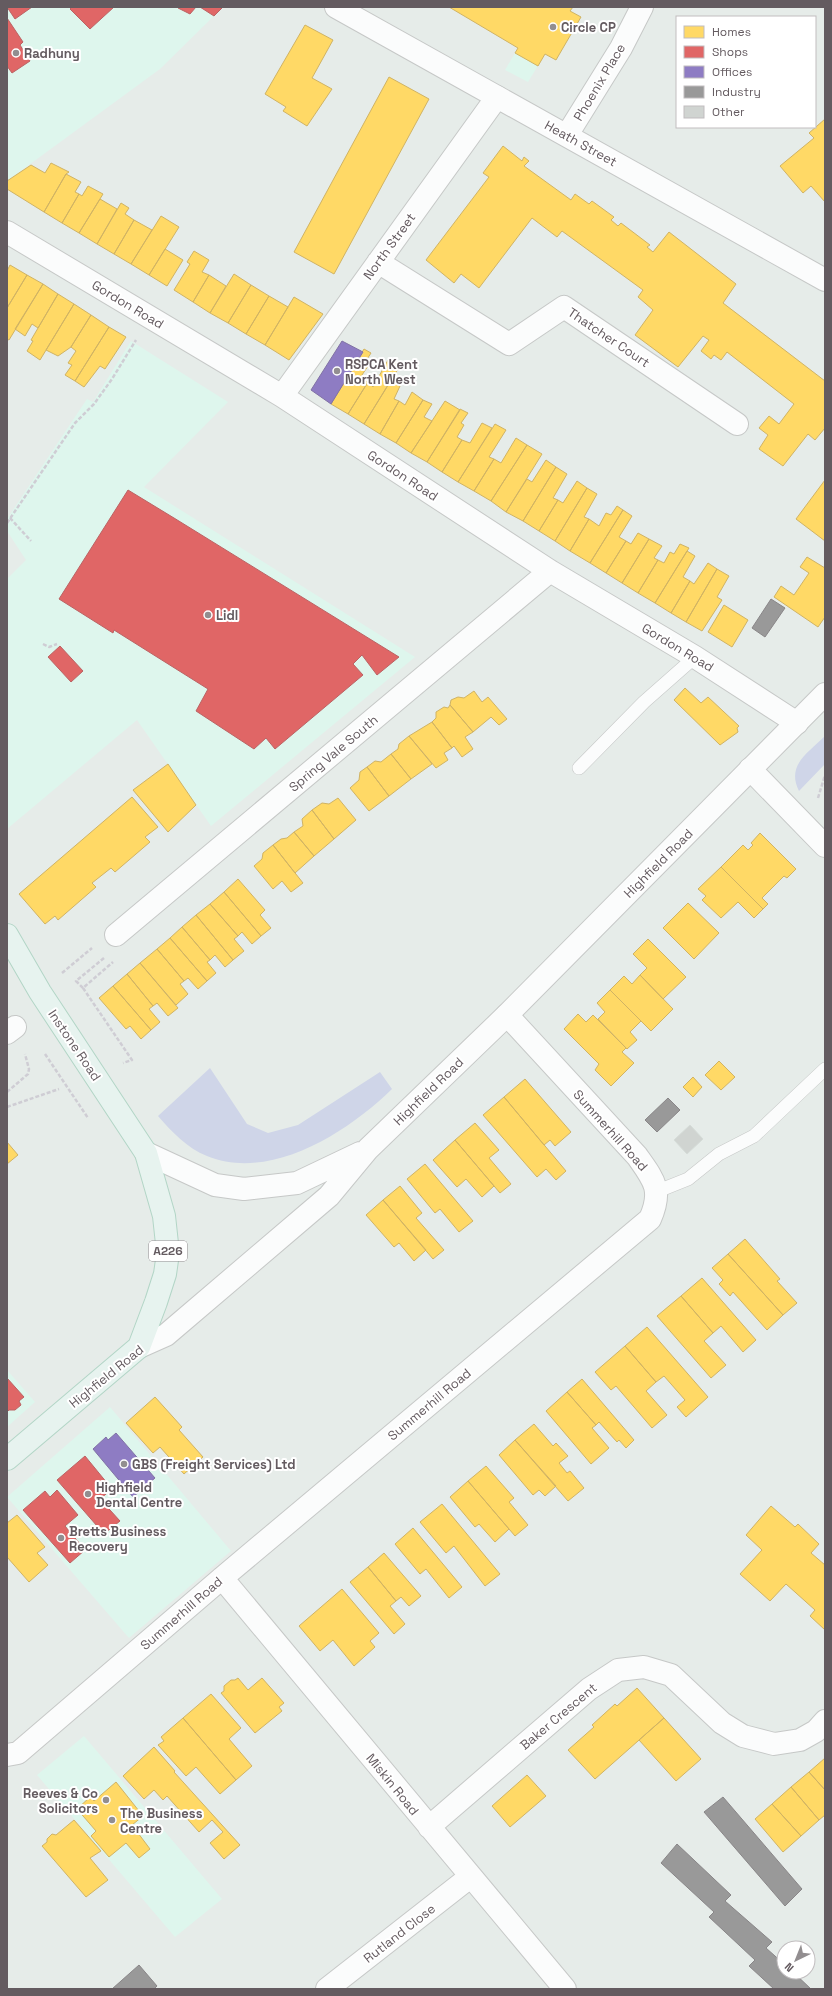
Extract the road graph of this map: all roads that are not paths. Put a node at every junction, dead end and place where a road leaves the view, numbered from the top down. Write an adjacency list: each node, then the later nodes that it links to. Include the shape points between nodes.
1 (336, 7): 3 (street, Heath Street)
2 (642, 7): 4 (street, Phoenix Place, via 621,48)
3 (497, 97): 4 (street, Heath Street); 6 (street, North Street)
4 (567, 135): 7 (street, Heath Street)
5 (7, 232): 8 (street, Gordon Road)
6 (378, 262): 8 (street, North Street); 9 (street, Thatcher Court, via 509,344 564,307)
7 (825, 280)
8 (282, 396): 10 (street, Gordon Road)
9 (737, 424)
10 (550, 571): 11 (street, Gordon Road); 17 (street, Spring Vale South)
11 (695, 657): 13 (street, Gordon Road); 14 (lane, via 644,702)
12 (825, 694): 13 (street, Highfield Road)
13 (797, 723): 15 (street, Highfield Road)
14 (579, 768)
15 (750, 770): 16 (street); 19 (street, Highfield Road)
16 (825, 846)
17 (116, 935)
18 (7, 936): 22 (main road, Instone Road / A226, via 40,992)
19 (507, 1015): 21 (street, Highfield Road); 23 (street, Summerhill Road, via 637,1156 652,1177)
20 (825, 1069): 23 (lane, via 754,1136 720,1154 688,1179)
21 (368, 1149): 22 (street, via 297,1183 244,1189 215,1185); 24 (street, Highfield Road, via 329,1196 166,1334)
22 (146, 1153): 24 (main road, Instone Road / A226, via 164,1216 168,1253 165,1274)
23 (658, 1191): 26 (street, Summerhill Road, via 656,1207 650,1219)
24 (138, 1347): 25 (main road, Highfield Road / A226)
25 (7, 1459)
26 (222, 1578): 28 (street, Summerhill Road, via 18,1753); 29 (street, Miskin Road)
27 (825, 1721): 29 (street, Baker Crescent, via 816,1731 800,1740 774,1744 743,1736 722,1723 671,1676 644,1667 618,1670 589,1689)
28 (7, 1755)
29 (429, 1827): 30 (street, Miskin Road)
30 (470, 1877): 31 (street, Rutland Close); 32 (street, Miskin Road)
31 (327, 1989)
32 (565, 1989)

